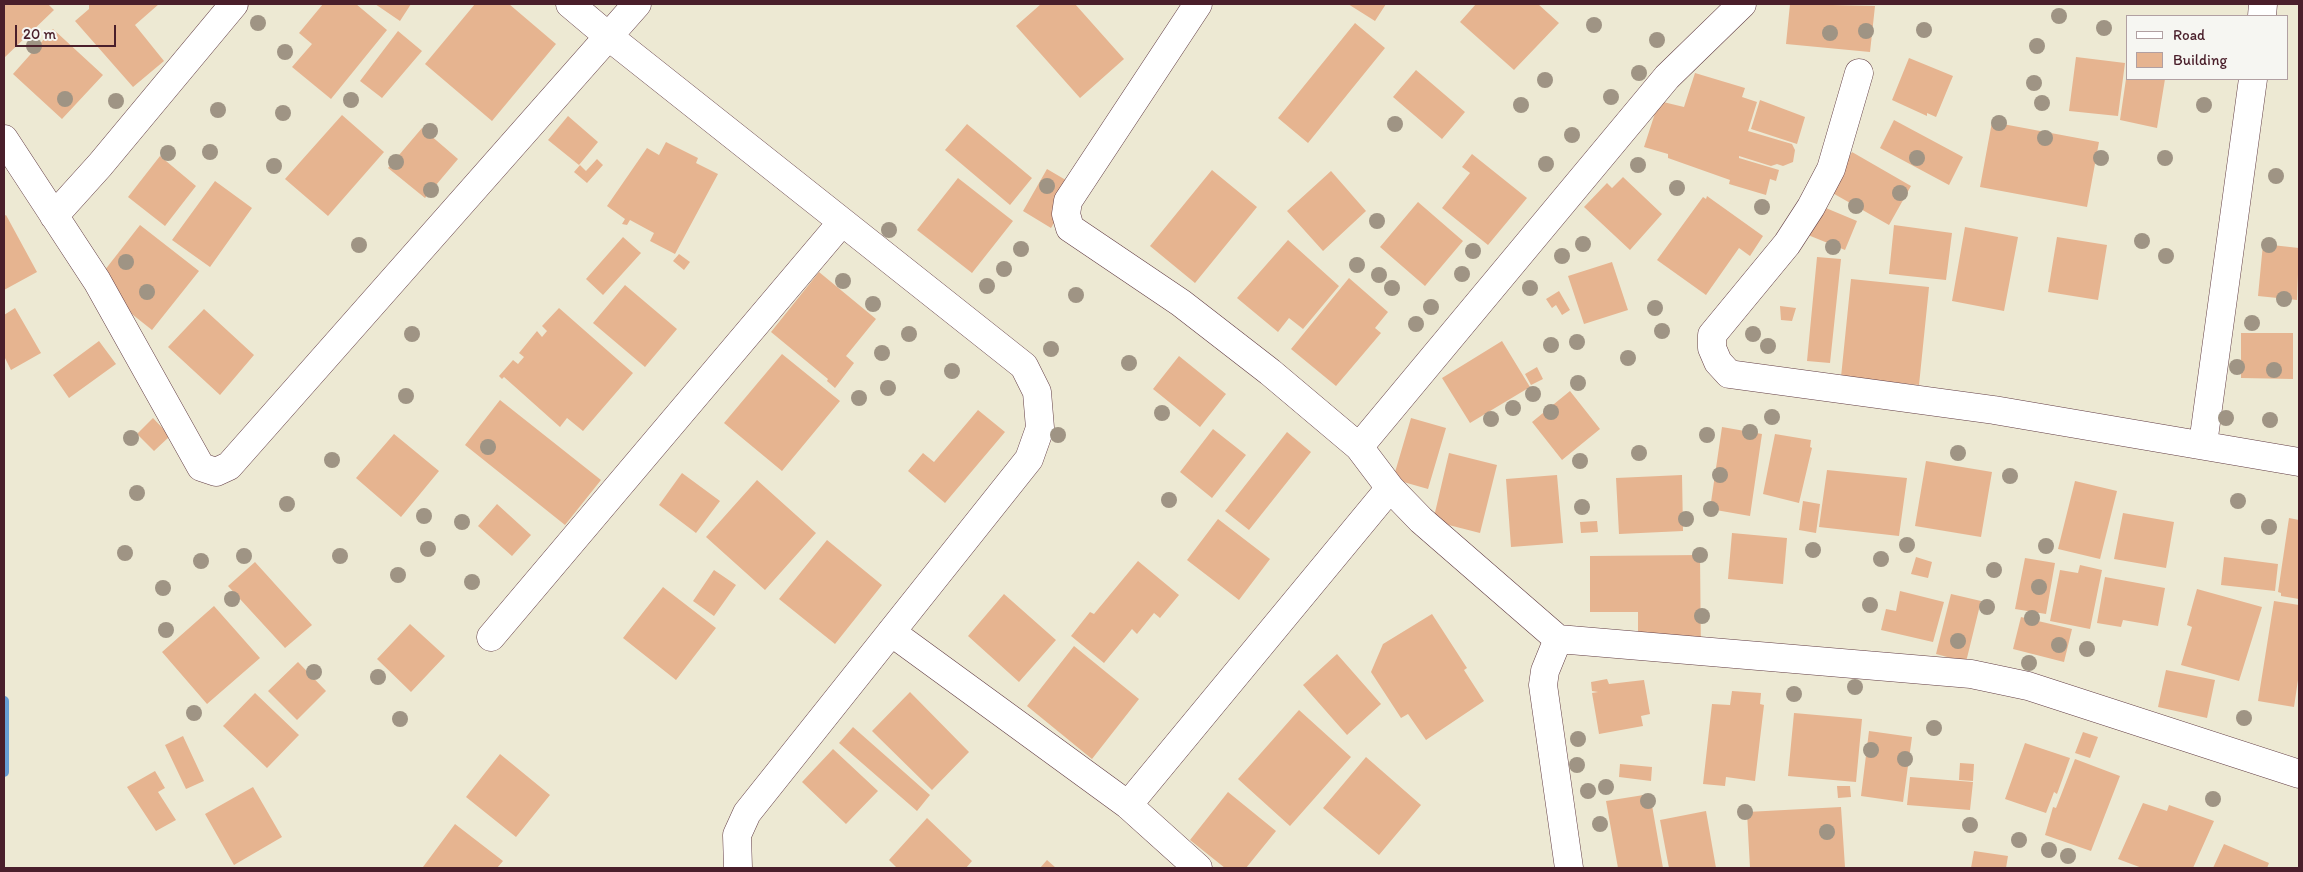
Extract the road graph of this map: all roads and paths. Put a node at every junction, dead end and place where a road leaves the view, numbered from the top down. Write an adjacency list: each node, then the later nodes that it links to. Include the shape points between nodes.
1 (234, 4): 10 (street)
2 (570, 4): 6 (street)
3 (637, 4): 6 (street)
4 (1198, 4): 13 (street, via 1068,201 1066,214 1070,228 1181,303)
5 (1742, 4): 13 (street, via 1667,77)
6 (608, 36): 10 (street, via 229,466 216,472 201,467 97,281); 11 (street)
7 (1859, 73): 12 (street, via 1831,169 1811,208 1787,244 1712,335 1712,348 1718,362 1729,374 1994,410)
8 (2253, 80): 12 (street)
9 (4, 139): 10 (street)
10 (54, 216)
11 (842, 222): 16 (street, via 1024,366 1037,392 1040,428 1029,459); 17 (street)
12 (2203, 444): 14 (street)
13 (1359, 447): 15 (street)
14 (2299, 462)
15 (1390, 488): 18 (street, via 1421,520); 20 (street)
16 (892, 632): 20 (street); 21 (street, via 747,813 737,835)
17 (491, 636)
18 (1558, 639): 19 (street, via 1971,674 2028,686); 23 (street, via 1543,685)
19 (2299, 774)
20 (1128, 805): 22 (street)
21 (738, 868)
22 (1198, 868)
23 (1569, 868)

